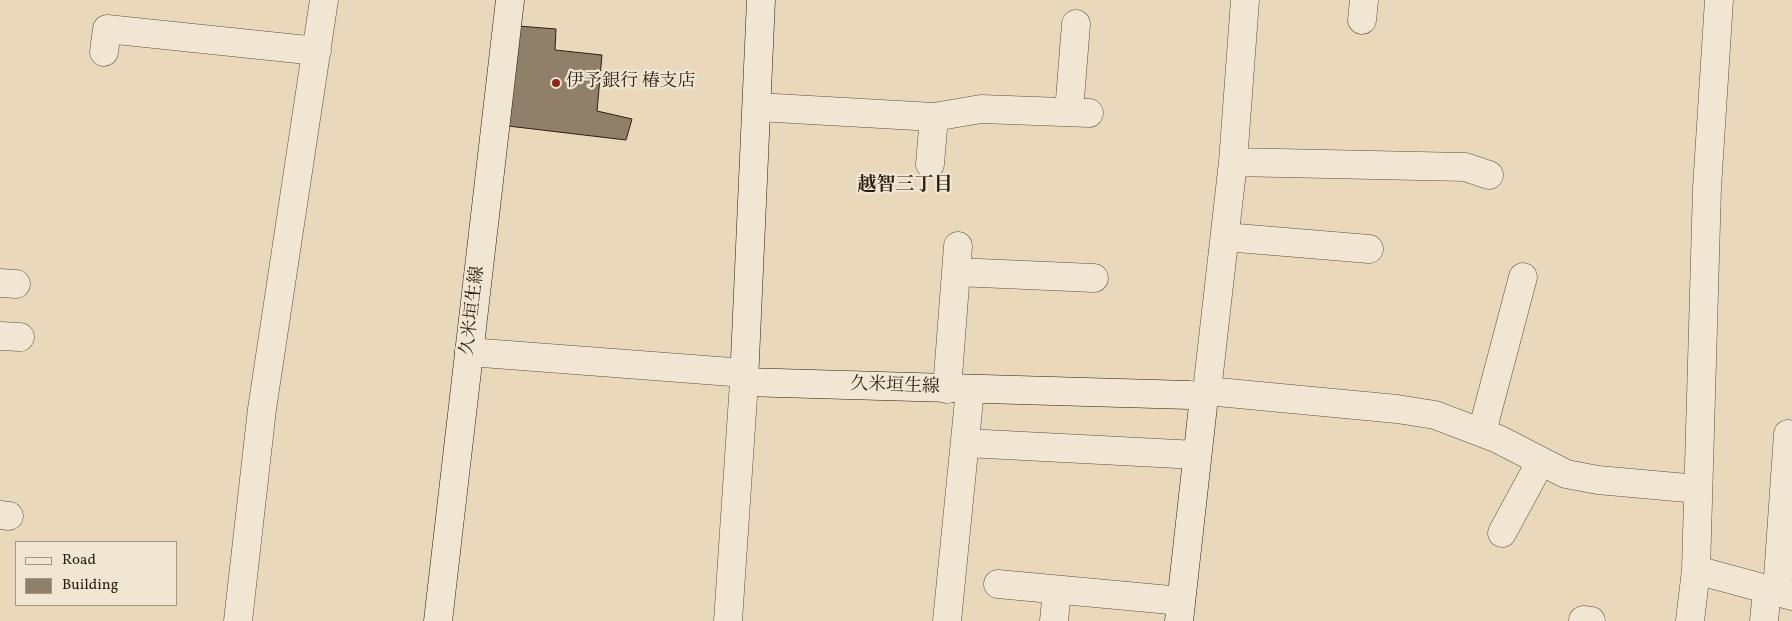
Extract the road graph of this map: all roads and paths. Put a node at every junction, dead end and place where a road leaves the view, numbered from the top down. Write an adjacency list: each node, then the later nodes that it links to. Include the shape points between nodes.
1 (324, 0): 7 (street)
2 (510, 0): 18 (street, 久米垣生線)
3 (761, 0): 9 (street)
4 (1245, 0): 11 (street)
5 (1719, 0): 27 (street, via 1707,188)
6 (1076, 24): 10 (street, via 1079,112 981,109)
7 (317, 50): 8 (street, via 107,29); 34 (street, via 262,409)
8 (104, 52)
9 (757, 107): 10 (street); 19 (street)
10 (934, 117): 12 (street)
11 (1233, 162): 13 (street, via 1465,167); 14 (street)
12 (930, 164)
13 (1489, 175)
14 (1224, 237): 15 (street); 21 (street)
15 (1369, 249)
16 (1523, 276): 22 (street)
17 (1094, 278): 20 (street, via 957,259)
18 (469, 352): 19 (street, 久米垣生線); 35 (street, 久米垣生線)
19 (745, 377): 20 (street, 久米垣生線); 36 (street)
20 (959, 389): 21 (street, 久米垣生線); 24 (street)
21 (1205, 394): 22 (street, 久米垣生線, via 1397,409 1435,415); 25 (street)
22 (1482, 432): 26 (street, 久米垣生線)
23 (1788, 434): 32 (street)
24 (966, 443): 25 (street); 37 (street)
25 (1197, 455): 33 (street)
26 (1541, 461): 27 (street, 久米垣生線, via 1566,474 1598,480); 28 (street)
27 (1698, 489): 29 (street)
28 (1502, 533)
29 (1696, 570): 32 (street); 39 (street)
30 (998, 584): 31 (street)
31 (1057, 590): 33 (street); 38 (street)
32 (1778, 593): 40 (street)
33 (1180, 611)
34 (238, 621)
35 (438, 621)
36 (728, 621)
37 (947, 621)
38 (1054, 621)
39 (1690, 621)
40 (1764, 621)

